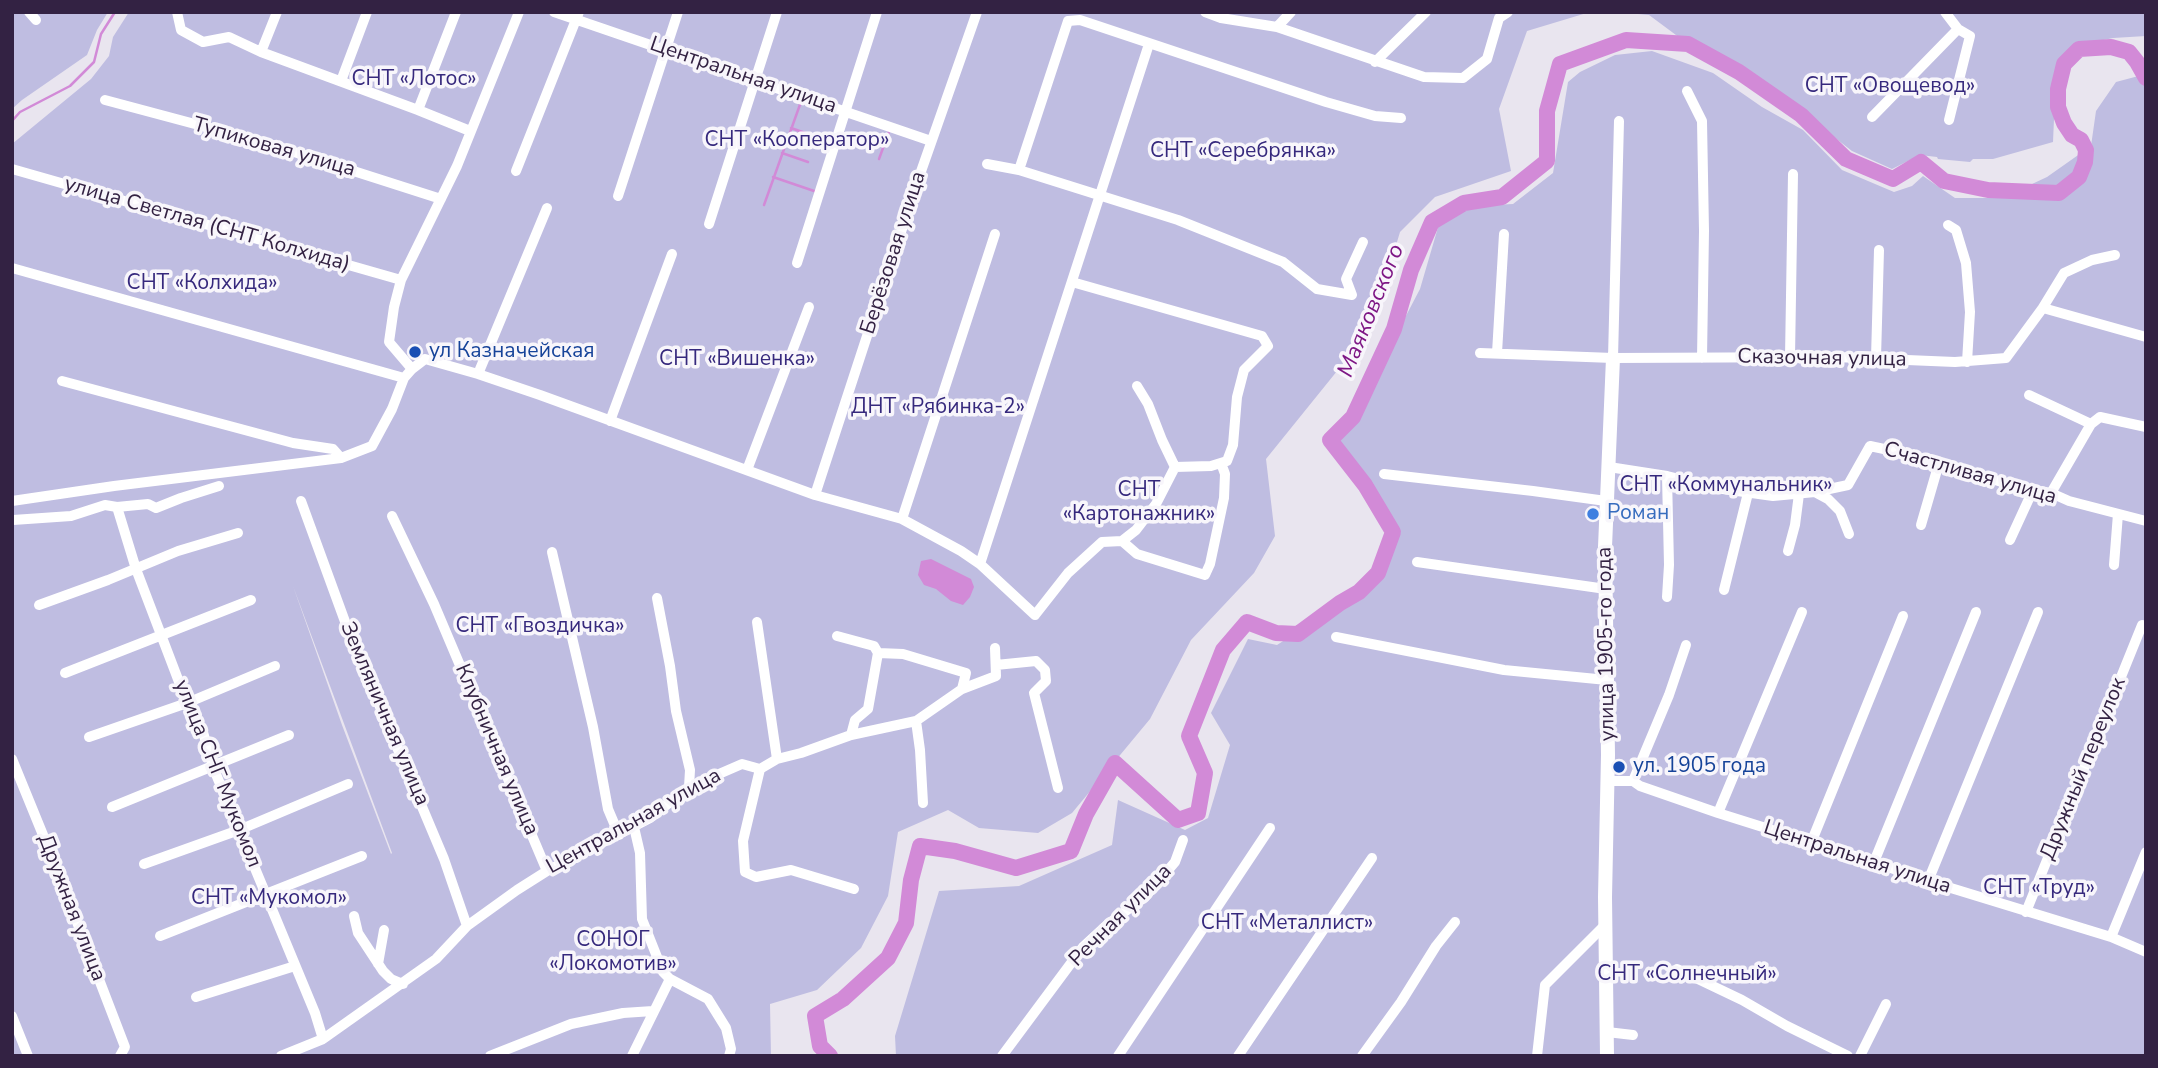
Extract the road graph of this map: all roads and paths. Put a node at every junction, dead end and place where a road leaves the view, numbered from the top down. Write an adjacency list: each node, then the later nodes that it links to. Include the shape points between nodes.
1 (177, 12): 21 (street, via 181,30 203,42 229,37)
2 (277, 12): 21 (street)
3 (367, 12): 24 (street)
4 (456, 12): 27 (street)
5 (519, 12): 33 (street)
6 (554, 12): 16 (street, Центральная улица)
7 (678, 12): 20 (street)
8 (777, 12): 23 (street)
9 (877, 12): 28 (street)
10 (977, 12): 34 (street, Берёзовая улица)
11 (1205, 12): 17 (street)
12 (1291, 12): 17 (street)
13 (1426, 12): 22 (street)
14 (1508, 12): 22 (street, via 1499,18 1488,59 1463,78 1424,78)
15 (1945, 12): 18 (street)
16 (577, 16): 20 (street, Центральная улица); 38 (street)
17 (1277, 27): 22 (street)
18 (1958, 30): 29 (street); 31 (street, via 1970,36)
19 (1149, 44): 30 (street, via 1326,102); 37 (street, via 1080,20 1068,21); 40 (street)
20 (666, 49): 23 (street, Центральная улица); 41 (street)
21 (261, 52): 24 (street)
22 (1375, 62)
23 (755, 79): 28 (street, Центральная улица); 44 (street)
24 (341, 81): 27 (street)
25 (1687, 91): 63 (street, via 1702,121)
26 (105, 100): 42 (street, Тупиковая улица, via 266,143)
27 (418, 110): 33 (street)
28 (847, 111): 34 (street, Центральная улица); 52 (street)
29 (1872, 117)
30 (1401, 118)
31 (1949, 120)
32 (1619, 121): 62 (street)
33 (470, 131): 42 (street)
34 (931, 141): 89 (street, Берёзовая улица)
35 (988, 164): 37 (street)
36 (12, 169): 54 (street, улица Светлая (СНТ Колхида))
37 (1019, 170): 40 (street)
38 (516, 171)
39 (1793, 174): 61 (street)
40 (1099, 195): 48 (street, via 1178,220 1283,262 1317,289 1352,295 1346,279); 55 (street)
41 (618, 196)
42 (441, 199): 54 (street)
43 (547, 208): 67 (street)
44 (709, 225)
45 (1948, 225): 65 (street, via 1956,230 1966,263 1970,312)
46 (995, 234): 96 (street)
47 (1504, 234): 60 (street)
48 (1363, 242)
49 (1879, 250): 64 (street)
50 (672, 254): 72 (street)
51 (2115, 255): 57 (street, Сказочная улица, via 2064,273)
52 (797, 263)
53 (12, 268): 68 (street)
54 (401, 280): 66 (street, via 389,342)
55 (1072, 282): 76 (street, via 1262,336 1268,346 1244,370 1233,445 1227,461); 107 (street)
56 (809, 307): 80 (street)
57 (2043, 308): 58 (street); 65 (street, Сказочная улица, via 2006,358)
58 (2146, 337)
59 (1480, 353): 60 (street, Сказочная улица)
60 (1497, 353): 62 (street, Сказочная улица)
61 (1790, 357): 63 (street, Сказочная улица); 64 (street, Сказочная улица)
62 (1613, 358): 63 (street, Сказочная улица); 79 (street, улица 1905-го года)
63 (1702, 358)
64 (1876, 358): 65 (street, Сказочная улица)
65 (1967, 362)
66 (411, 369): 67 (street, via 425,359); 68 (street)
67 (478, 374): 72 (street)
68 (404, 378): 75 (street, via 372,446)
69 (62, 381): 75 (street, via 293,443 333,449)
70 (1137, 386): 78 (street)
71 (2029, 394): 73 (street)
72 (610, 421): 80 (street)
73 (2091, 424): 74 (street, via 2100,417); 87 (street)
74 (2146, 427)
75 (341, 458): 90 (street)
76 (1221, 463): 78 (street); 103 (street, via 1224,498 1205,575 1138,554)
77 (1939, 463): 84 (street, Счастливая улица); 85 (street, Счастливая улица, via 1870,446 1848,485); 99 (street)
78 (1175, 467): 103 (street, via 1156,504)
79 (1609, 467): 82 (street, Счастливая улица); 92 (street, улица 1905-го года)
80 (747, 470): 89 (street)
81 (1384, 474): 92 (street)
82 (1667, 475): 86 (street, Счастливая улица); 112 (street)
83 (219, 486): 93 (street, via 156,508 148,504)
84 (2033, 490): 87 (street, Счастливая улица); 102 (street)
85 (1815, 492): 88 (street, Счастливая улица); 101 (street, via 1840,511)
86 (1748, 493): 88 (street, Счастливая улица); 111 (street)
87 (2051, 493): 94 (street, Счастливая улица)
88 (1798, 494): 104 (street)
89 (815, 495): 96 (street)
90 (12, 501)
91 (302, 501): 169 (street, Земляничная улица, via 351,639 444,859)
92 (1606, 501): 110 (street, улица 1905-го года)
93 (117, 507): 97 (street); 109 (street, улица СНГ Мукомол)
94 (2118, 514): 98 (street, Счастливая улица); 108 (street)
95 (392, 516): 161 (street, Клубничная улица)
96 (902, 519): 107 (street)
97 (13, 520)
98 (2146, 521)
99 (1921, 525)
100 (238, 533): 109 (street)
101 (1849, 534)
102 (2010, 540)
103 (1122, 541): 107 (street, via 1102,542 1068,573 1035,615)
104 (1788, 551)
105 (552, 552): 153 (street, via 608,809)
106 (1417, 562): 110 (street)
107 (980, 564)
108 (2114, 565)
109 (136, 569): 115 (street); 122 (street, улица СНГ Мукомол)
110 (1606, 589): 131 (street, улица 1905-го года)
111 (1724, 590)
112 (1667, 597)
113 (657, 598): 145 (street, via 690,770)
114 (251, 600): 122 (street)
115 (39, 605)
116 (1802, 612): 149 (street)
117 (1976, 612): 159 (street)
118 (2038, 612): 162 (street)
119 (1903, 616): 155 (street)
120 (757, 622): 139 (street)
121 (2142, 625): 165 (street, Дружный переулок)
122 (162, 635): 130 (street); 133 (street, улица СНГ Мукомол)
123 (837, 636): 127 (street, via 874,646)
124 (1336, 637): 131 (street, via 1504,670)
125 (1686, 645): 143 (street)
126 (995, 648): 129 (street)
127 (878, 653): 132 (street, via 903,654 966,673); 136 (street, via 868,709 855,720)
128 (275, 666): 133 (street)
129 (996, 666): 132 (street, Центральная улица, via 996,676); 146 (street, via 1035,661 1045,670 1046,681 1034,693)
130 (65, 673)
131 (1607, 680): 142 (street, улица 1905-го года)
132 (962, 689): 134 (street, Центральная улица)
133 (187, 703): 137 (street); 140 (street, улица СНГ Мукомол, via 203,732)
134 (916, 721): 136 (street, Центральная улица); 147 (street)
135 (289, 735): 140 (street)
136 (851, 736): 139 (street, Центральная улица)
137 (89, 737)
138 (12, 759): 188 (street, Дружная улица, via 125,1047)
139 (777, 759): 141 (street, Центральная улица)
140 (213, 767): 148 (street); 152 (street, улица СНГ Мукомол)
141 (760, 769): 145 (street, Центральная улица, via 742,764); 163 (street, via 743,841 745,872 756,877 791,870)
142 (1608, 781): 143 (street, Центральная улица); 168 (street, улица 1905-го года)
143 (1633, 781): 149 (street, Центральная улица)
144 (348, 784): 152 (street)
145 (689, 787): 150 (street, Центральная улица)
146 (1058, 788)
147 (923, 803)
148 (112, 807)
149 (1718, 813): 155 (street, Центральная улица)
150 (634, 827): 153 (street, Центральная улица); 177 (street, via 640,853 642,919)
151 (1270, 828): 193 (street)
152 (239, 830): 160 (street); 164 (street, улица СНГ Мукомол)
153 (619, 835): 161 (street, Центральная улица)
154 (1183, 840): 192 (street, Речная улица, via 1175,862 1145,897 1083,947)
155 (1811, 843): 159 (street, Центральная улица)
156 (2146, 852): 172 (street)
157 (362, 856): 164 (street)
158 (1372, 858): 194 (street)
159 (1874, 862): 162 (street, Центральная улица)
160 (145, 864)
161 (547, 871): 169 (street, Центральная улица)
162 (1928, 881): 165 (street, Центральная улица)
163 (854, 888)
164 (266, 893): 171 (street); 175 (street, улица СНГ Мукомол)
165 (2026, 912): 172 (street, Центральная улица)
166 (354, 916): 174 (street, via 358,933)
167 (1455, 922): 195 (street)
168 (1605, 925): 183 (street, улица 1905-го года); 196 (street, via 1545,985)
169 (467, 926): 178 (street, Центральная улица, via 436,959)
170 (384, 930): 174 (street)
171 (160, 936)
172 (2111, 937): 173 (street, Центральная улица)
173 (2146, 952)
174 (378, 964): 178 (street)
175 (295, 966): 179 (street); 185 (street, улица СНГ Мукомол)
176 (1677, 969): 198 (street)
177 (670, 979): 181 (street); 186 (street, via 708,999 726,1028)
178 (402, 984): 185 (street, Центральная улица)
179 (196, 997)
180 (1886, 1004): 199 (street)
181 (653, 1011): 190 (street, via 571,1024); 191 (street)
182 (12, 1016): 187 (street)
183 (1607, 1032): 184 (street); 197 (street, улица 1905-го года)
184 (1633, 1035)
185 (323, 1039): 189 (street, Центральная улица)
186 (730, 1052)
187 (28, 1056)
188 (120, 1056)
189 (281, 1056)
190 (490, 1056)
191 (632, 1056)
192 (1002, 1056)
193 (1118, 1056)
194 (1238, 1056)
195 (1362, 1056)
196 (1537, 1056)
197 (1607, 1056)
198 (1849, 1056)
199 (1860, 1056)

